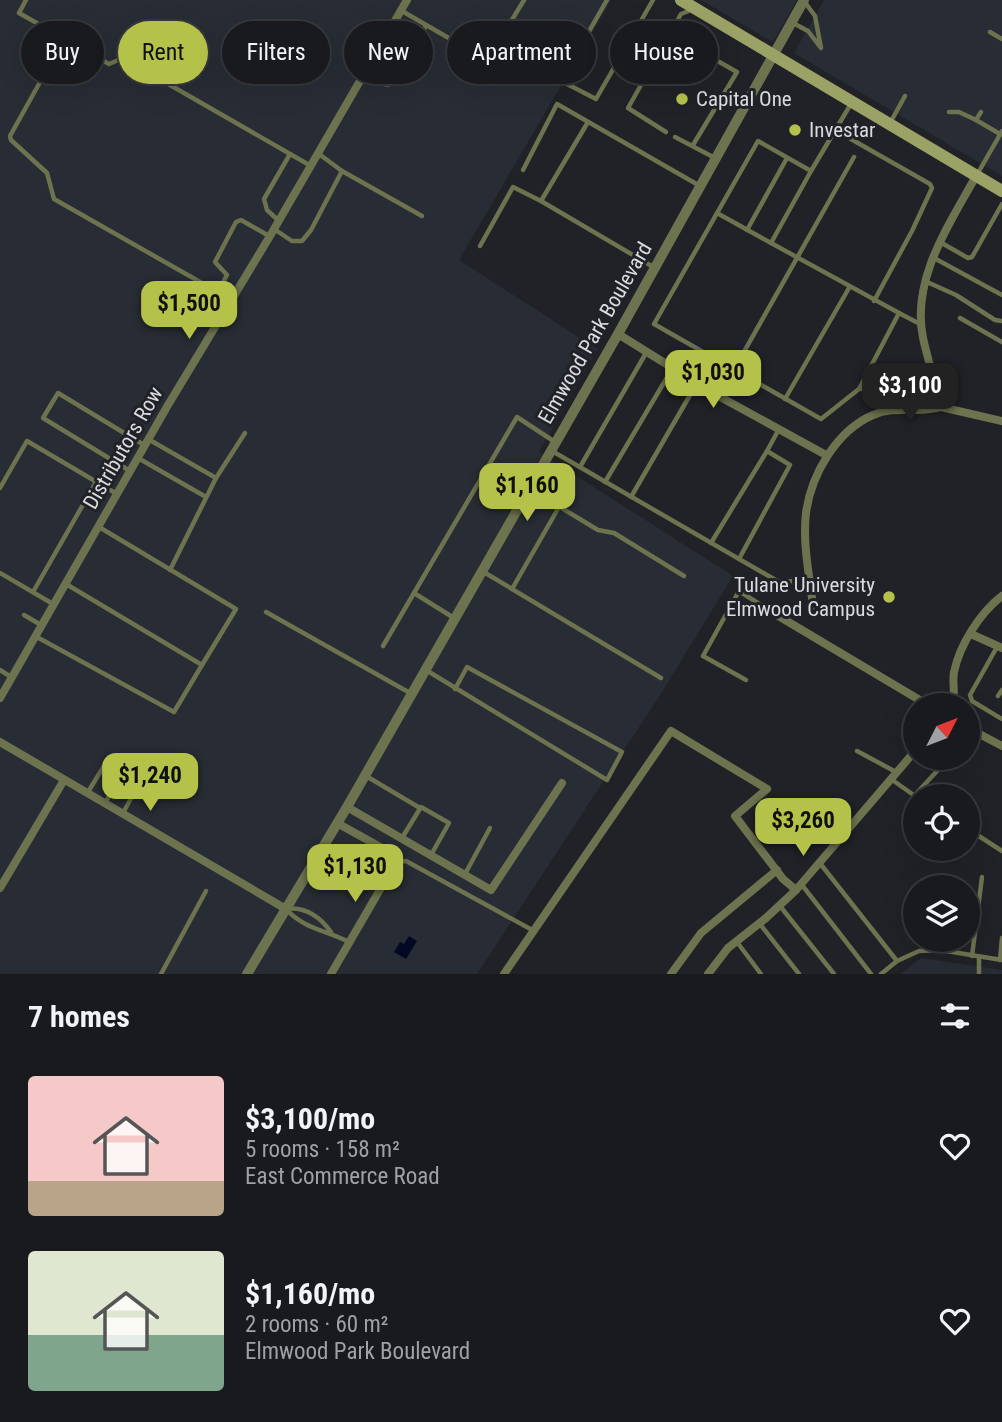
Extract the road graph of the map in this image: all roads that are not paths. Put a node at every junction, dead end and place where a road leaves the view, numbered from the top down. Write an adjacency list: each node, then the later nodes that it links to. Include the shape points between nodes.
1 (26, 0): 10 (lane, via 19,13)
2 (407, 0): 9 (street, Distributors Row)
3 (524, 0): 13 (lane)
4 (607, 0): 5 (lane, via 564,75 567,83 596,99)
5 (653, 0)
6 (681, 0): 8 (main road)
7 (804, 1): 15 (street, Elmwood Park Boulevard); 15 (lane, via 815,16 821,48 808,31)
8 (698, 4): 14 (lane); 18 (main road)
9 (401, 11): 11 (street, Distributors Row); 12 (lane)
10 (33, 21)
11 (395, 21)
12 (418, 21)
13 (511, 21)
14 (677, 21)
15 (792, 23): 18 (street, Elmwood Park Boulevard)
16 (990, 32): 17 (lane)
17 (1002, 39)
18 (774, 54): 25 (main road); 39 (street, Elmwood Park Boulevard)
19 (104, 61): 37 (lane, via 109,64 123,58)
20 (718, 61): 35 (lane, via 737,72)
21 (39, 84): 63 (lane, via 10,136 47,173 54,199)
22 (359, 84): 36 (street, Distributors Row)
23 (642, 84): 32 (lane, via 628,108)
24 (905, 96): 30 (lane)
25 (852, 101): 30 (main road); 31 (lane)
26 (949, 112): 28 (lane, via 959,111)
27 (981, 112): 28 (lane)
28 (976, 120): 33 (lane)
29 (588, 122): 42 (lane, via 558,104); 46 (lane); 48 (lane)
30 (890, 124): 45 (main road)
31 (835, 130): 44 (lane); 66 (lane, via 932,188)
32 (666, 132)
33 (1001, 136): 45 (lane)
34 (675, 137): 35 (lane)
35 (693, 145): 39 (lane)
36 (318, 153): 41 (street, Distributors Row); 43 (lane)
37 (290, 154): 41 (lane); 52 (lane, via 264,199 267,210)
38 (854, 157): 58 (lane)
39 (716, 158): 46 (street, Elmwood Park Boulevard)
40 (787, 158): 44 (lane); 50 (lane, via 758,141); 53 (lane)
41 (311, 166): 52 (street, Distributors Row)
42 (523, 170)
43 (342, 171): 51 (lane); 54 (lane, via 302,241)
44 (811, 172): 56 (lane)
45 (976, 176): 47 (main road); 55 (street)
46 (700, 187): 60 (street, Elmwood Park Boulevard)
47 (1002, 191)
48 (541, 201): 57 (lane, via 513,187); 60 (lane)
49 (1002, 204): 55 (lane, via 972,257)
50 (717, 213): 53 (lane); 75 (lane, via 654,324)
51 (422, 216)
52 (279, 221): 54 (street, Distributors Row)
53 (747, 230): 56 (lane)
54 (272, 233): 63 (lane, via 242,219 236,222 215,262 227,275); 65 (street, Distributors Row)
55 (940, 242): 59 (street)
56 (771, 243): 58 (lane)
57 (480, 246)
58 (796, 257): 62 (lane); 75 (lane)
59 (933, 258): 61 (street); 64 (lane)
60 (655, 268): 71 (street, Elmwood Park Boulevard)
61 (927, 282): 69 (lane); 70 (street)
62 (849, 288): 66 (lane); 80 (lane)
63 (217, 293): 65 (lane)
64 (1002, 295)
65 (231, 299): 85 (street, Distributors Row)
66 (874, 301): 67 (lane)
67 (899, 313): 70 (lane); 78 (lane)
68 (960, 318): 72 (lane)
69 (1002, 321)
70 (923, 325): 81 (street)
71 (618, 334): 73 (street); 86 (street, Elmwood Park Boulevard)
72 (1002, 342)
73 (647, 352): 74 (street); 90 (lane)
74 (673, 368): 77 (street); 95 (lane)
75 (733, 370): 79 (lane); 80 (lane)
76 (909, 382): 78 (lane)
77 (697, 383): 79 (street); 100 (lane)
78 (859, 389): 80 (lane, via 821,419)
79 (719, 396): 83 (street)
80 (785, 399)
81 (942, 407): 82 (street); 88 (street, via 874,414 839,438)
82 (1002, 421)
83 (779, 429): 87 (lane); 88 (street)
84 (245, 432): 93 (lane)
85 (146, 442): 89 (street, Distributors Row); 91 (lane, via 58,393 43,418); 93 (lane)
86 (553, 447): 90 (lane); 92 (lane, via 517,417); 97 (street, Elmwood Park Boulevard)
87 (767, 451): 103 (lane); 104 (lane, via 790,465)
88 (826, 456): 109 (street, via 806,512)
89 (138, 457): 91 (street, Distributors Row); 99 (lane)
90 (580, 467): 95 (lane)
91 (130, 471): 98 (street, Distributors Row)
92 (485, 473): 97 (lane); 113 (lane)
93 (216, 478): 99 (lane)
94 (96, 481): 96 (lane, via 27,441); 98 (lane); 112 (lane)
95 (605, 482): 100 (lane)
96 (0, 488)
97 (527, 492): 101 (lane); 106 (street, Elmwood Park Boulevard)
98 (117, 494): 102 (street, Distributors Row)
99 (206, 497): 105 (lane)
100 (631, 497): 103 (lane)
101 (559, 507): 108 (lane, via 598,530 614,533); 111 (lane)
102 (98, 527): 105 (lane); 110 (street, Distributors Row)
103 (711, 543): 104 (lane)
104 (739, 559): 109 (lane, via 779,582)
105 (170, 570): 126 (lane, via 236,609)
106 (481, 570): 111 (lane); 120 (street, Elmwood Park Boulevard)
107 (0, 573): 112 (lane)
108 (684, 576)
109 (811, 580): 119 (street)
110 (66, 583): 115 (street, Distributors Row); 126 (lane)
111 (512, 589): 130 (lane)
112 (33, 592): 115 (lane)
113 (414, 593): 120 (lane); 124 (lane)
114 (1002, 596): 122 (street, via 987,608)
115 (54, 604): 121 (street, Distributors Row)
116 (765, 608): 131 (lane, via 739,591 703,656); 134 (street)
117 (266, 612): 136 (lane)
118 (24, 615): 121 (lane)
119 (814, 615)
120 (454, 618): 128 (street, Elmwood Park Boulevard)
121 (41, 625): 123 (street, Distributors Row)
122 (971, 634): 125 (street); 135 (street, via 955,670)
123 (36, 636): 126 (lane, via 174,712); 129 (street, Distributors Row)
124 (383, 646)
125 (1000, 647): 139 (lane, via 970,695 972,701)
126 (202, 665)
127 (0, 670): 129 (lane)
128 (425, 670): 132 (lane); 136 (street, Elmwood Park Boulevard)
129 (12, 677): 138 (street, Distributors Row)
130 (661, 678)
131 (746, 680)
132 (456, 689): 132 (lane, via 467,667 622,752 607,780)
133 (1002, 690): 137 (lane)
134 (908, 693)
135 (953, 693)
136 (411, 694): 147 (street, Elmwood Park Boulevard)
137 (998, 696)
138 (0, 698)
139 (1002, 719)
140 (980, 734): 142 (street)
141 (0, 742): 149 (street)
142 (1002, 746)
143 (857, 751): 148 (lane)
144 (903, 764): 148 (street)
145 (938, 770): 151 (lane)
146 (124, 771): 153 (lane, via 107,761); 154 (lane); 157 (lane, via 141,780)
147 (365, 775): 155 (street, Elmwood Park Boulevard); 156 (lane)
148 (893, 775): 152 (lane); 165 (street)
149 (64, 780): 153 (street); 170 (street)
150 (562, 783): 167 (street, via 491,890)
151 (925, 784)
152 (903, 785)
153 (87, 793): 154 (street)
154 (105, 804): 157 (street)
155 (347, 807): 158 (street, Elmwood Park Boulevard); 161 (street)
156 (420, 808): 161 (lane); 163 (lane, via 449,823)
157 (122, 813): 173 (street)
158 (337, 823): 164 (street, via 391,853); 173 (street, Elmwood Park Boulevard)
159 (490, 828): 167 (lane)
160 (980, 837): 162 (lane)
161 (401, 839): 163 (street)
162 (1002, 851)
163 (430, 855): 167 (street)
164 (396, 862): 175 (lane, via 406,861); 179 (street)
165 (818, 862): 169 (street); 183 (lane)
166 (777, 870): 169 (street); 175 (street, via 736,816 767,789 671,731); 188 (street, via 701,933)
167 (464, 875)
168 (982, 877): 180 (lane)
169 (799, 887): 172 (street); 193 (lane)
170 (0, 888)
171 (206, 891): 184 (lane)
172 (780, 906): 174 (street); 192 (lane)
173 (286, 909): 176 (lane, via 317,931); 176 (lane, via 299,907 322,920); 185 (street, Elmwood Park Boulevard)
174 (760, 923): 178 (street); 191 (lane)
175 (534, 930): 187 (street)
176 (331, 932): 179 (lane)
177 (1002, 938): 182 (lane)
178 (737, 941): 189 (street); 190 (lane)
179 (349, 942): 186 (street)
180 (972, 956): 181 (lane); 183 (lane, via 919,951)
181 (979, 957): 182 (lane); 195 (lane)
182 (1001, 960)
183 (897, 961): 194 (lane)
184 (161, 974)
185 (247, 974)
186 (331, 974)
187 (504, 974)
188 (671, 974)
189 (708, 974)
190 (761, 974)
191 (799, 974)
192 (834, 974)
193 (870, 974)
194 (881, 974)
195 (979, 974)

